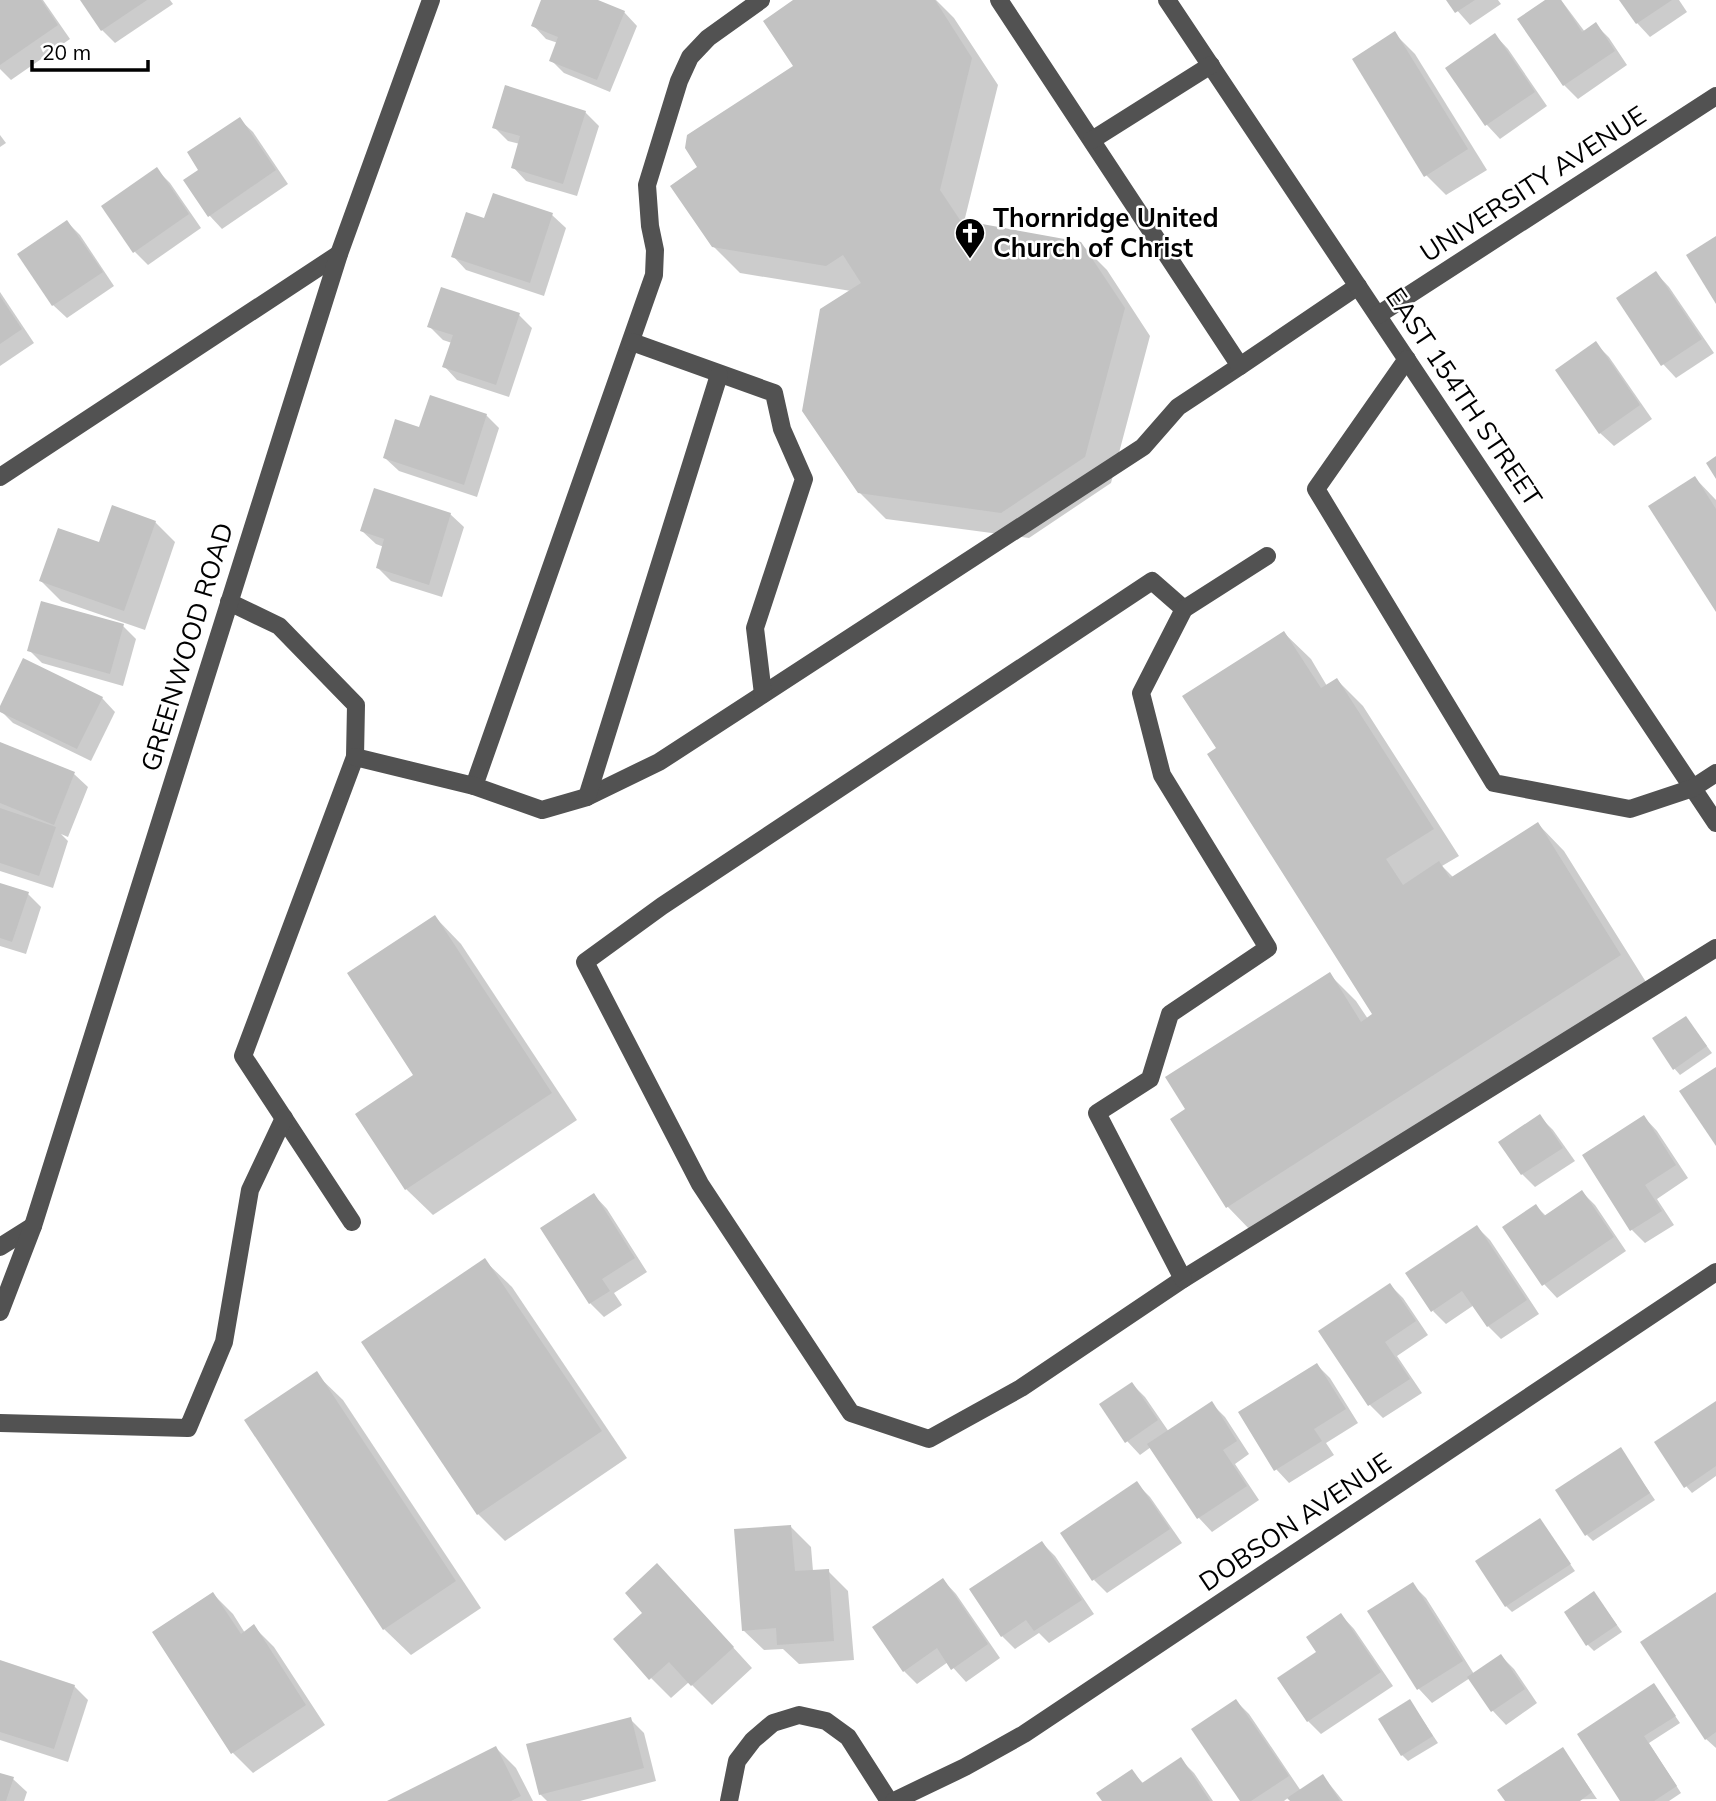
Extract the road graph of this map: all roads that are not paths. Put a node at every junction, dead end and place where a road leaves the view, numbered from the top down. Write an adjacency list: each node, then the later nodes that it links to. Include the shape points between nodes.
1 (431, 0): 8 (street, GREENWOOD ROAD)
2 (761, 0): 11 (street, via 708,38 690,57 680,81 647,185 654,275)
3 (999, 0): 7 (street)
4 (1167, 0): 5 (street, EAST 154TH STREET)
5 (1211, 65): 7 (street); 9 (street, EAST 154TH STREET)
6 (1716, 96): 10 (street, UNIVERSITY AVENUE)
7 (1091, 140): 13 (street)
8 (339, 254): 15 (street); 17 (street, GREENWOOD ROAD)
9 (1358, 286): 10 (street, EAST 154TH STREET); 13 (street)
10 (1378, 315): 12 (street, EAST 154TH STREET)
11 (632, 342): 14 (street); 22 (street)
12 (1407, 359): 23 (street, EAST 154TH STREET); 23 (street, via 1316,489 1494,783 1630,808)
13 (1240, 366): 19 (street, via 1178,407 1143,447)
14 (719, 375): 19 (street, via 774,393 782,429 804,479 755,628); 24 (street)
15 (0, 477)
16 (1267, 556): 18 (street)
17 (229, 601): 20 (street, via 279,626 356,705); 29 (street, GREENWOOD ROAD)
18 (1184, 609): 32 (street, via 1141,693 1162,775 1268,948 1170,1014 1150,1079 1097,1113); 32 (street, via 1152,581 662,906 585,962 700,1184 851,1413 929,1439 1021,1388)
19 (763, 694): 24 (street, via 659,762)
20 (355, 757): 22 (street); 27 (street, via 243,1056)
21 (1716, 773): 23 (street)
22 (474, 786): 24 (street, via 542,810)
23 (1693, 788): 25 (street, EAST 154TH STREET)
24 (587, 797)
25 (1716, 823)
26 (1716, 948): 32 (street)
27 (284, 1118): 28 (street); 34 (street, via 250,1190 224,1342 188,1429)
28 (352, 1222)
29 (33, 1226): 30 (street); 33 (street, GREENWOOD ROAD)
30 (0, 1247)
31 (1716, 1272): 37 (street, DOBSON AVENUE, via 1024,1734)
32 (1182, 1279)
33 (0, 1312)
34 (0, 1423)
35 (729, 1801): 36 (street, via 737,1761 753,1740 773,1723 799,1715 826,1721 848,1737)
36 (888, 1801)
37 (894, 1801)

